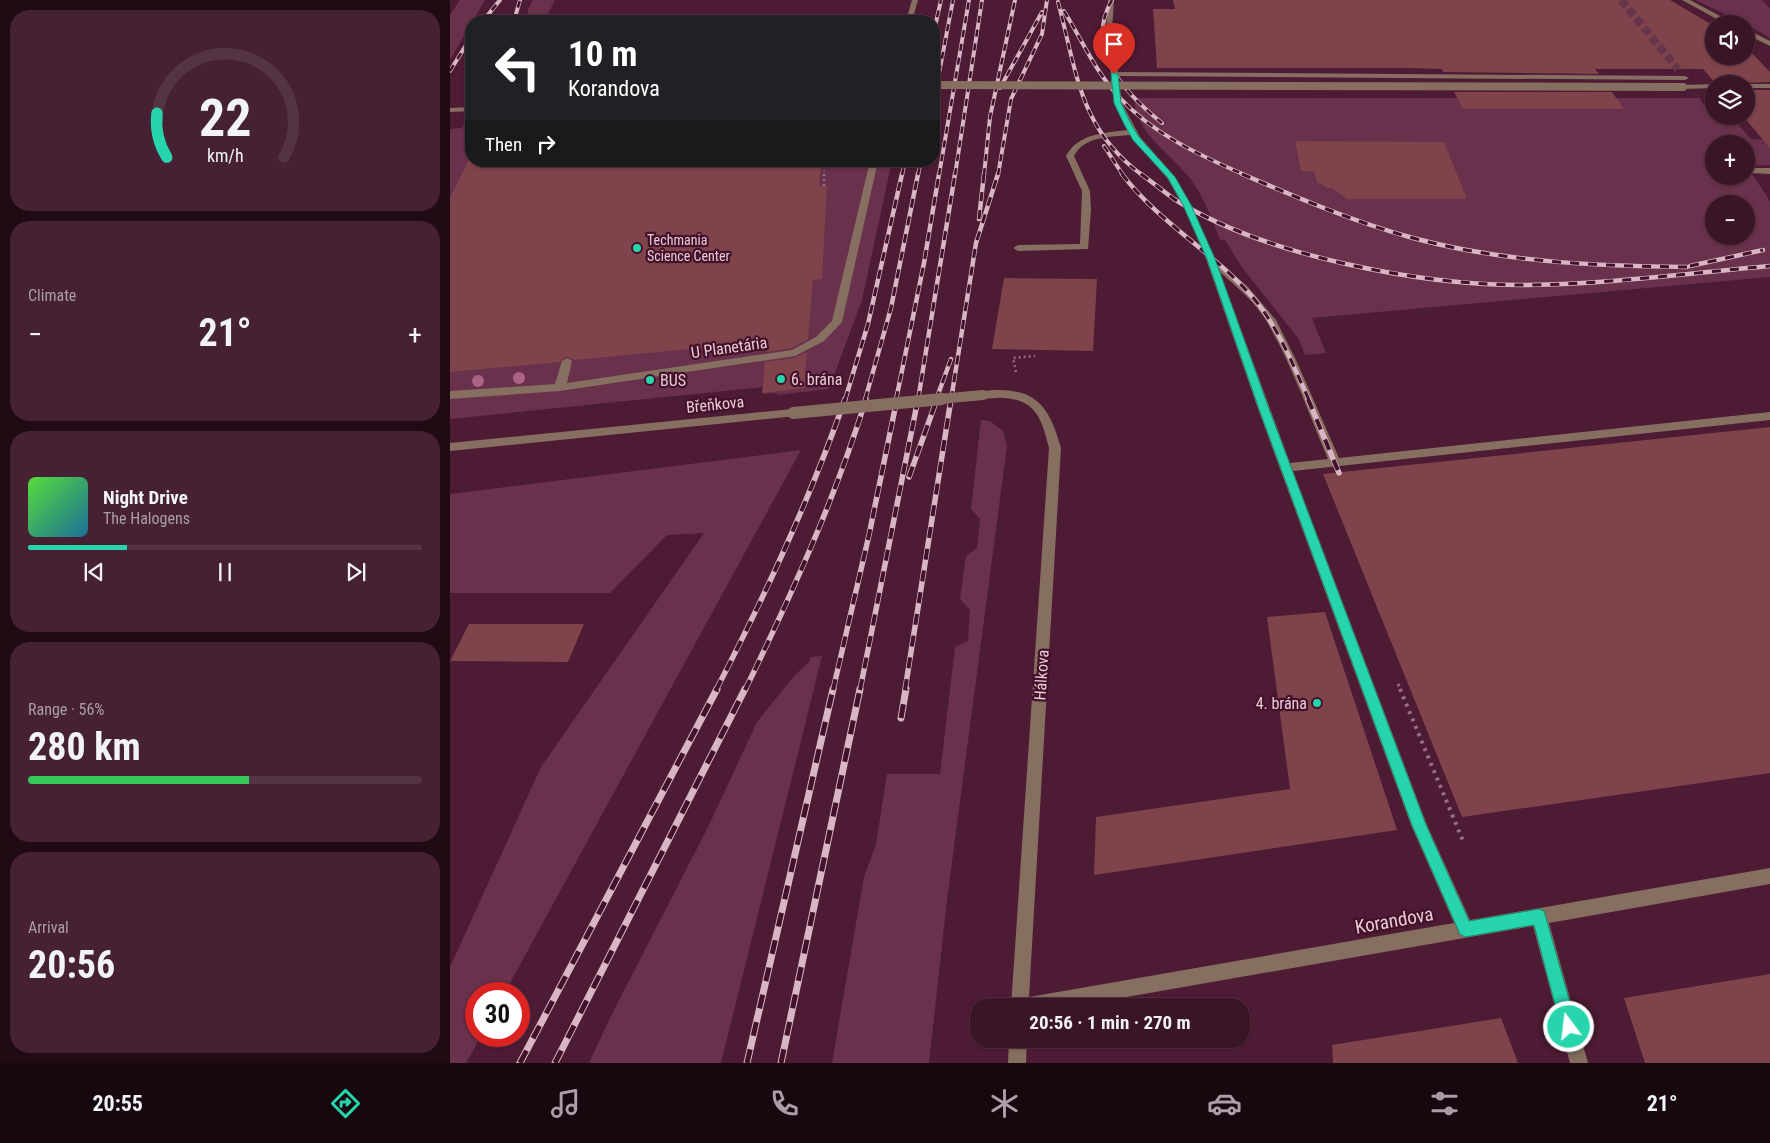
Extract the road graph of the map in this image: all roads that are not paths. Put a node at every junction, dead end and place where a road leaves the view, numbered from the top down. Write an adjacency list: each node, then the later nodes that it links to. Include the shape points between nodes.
1 (914, 0): 4 (street)
2 (1111, 0): 9 (street, via 1108,30)
3 (1685, 0): 5 (street)
4 (910, 15)
5 (1714, 15)
6 (1755, 36): 7 (street)
7 (1770, 44)
8 (1678, 69): 10 (street)
9 (1114, 74): 10 (street); 18 (street, via 1118,103)
10 (1685, 78): 15 (street)
11 (940, 86): 15 (street, bridge)
12 (1705, 86): 15 (street)
13 (1755, 86): 14 (street)
14 (1770, 86)
15 (1692, 87)
16 (465, 109): 17 (street)
17 (450, 110)
18 (1132, 132): 22 (street, via 1089,139 1072,149 1070,156 1086,191 1085,247); 23 (street, via 1171,177)
19 (873, 167): 25 (street, U Planetária, via 837,322 820,339 786,355)
20 (1755, 171): 21 (street)
21 (1770, 171)
22 (1018, 248)
23 (1211, 259): 30 (street, via 1245,289 1271,320); 31 (street)
24 (567, 361): 25 (street)
25 (560, 387): 26 (street, U Planetária)
26 (450, 395)
27 (983, 395): 29 (street, Břeňkova, bridge); 35 (street, Hálkova, via 1010,393 1023,396 1036,405 1049,424 1055,448)
28 (1770, 416): 30 (street)
29 (450, 448)
30 (1335, 462): 31 (street)
31 (1286, 468): 34 (street, via 1419,825)
32 (1770, 876): 33 (street, Korandova)
33 (1539, 916): 34 (street, Korandova); 39 (street)
34 (1465, 929): 36 (street, Korandova)
35 (1021, 998)
36 (1072, 998)
37 (1018, 1048): 38 (street)
38 (1017, 1063)
39 (1579, 1063)

